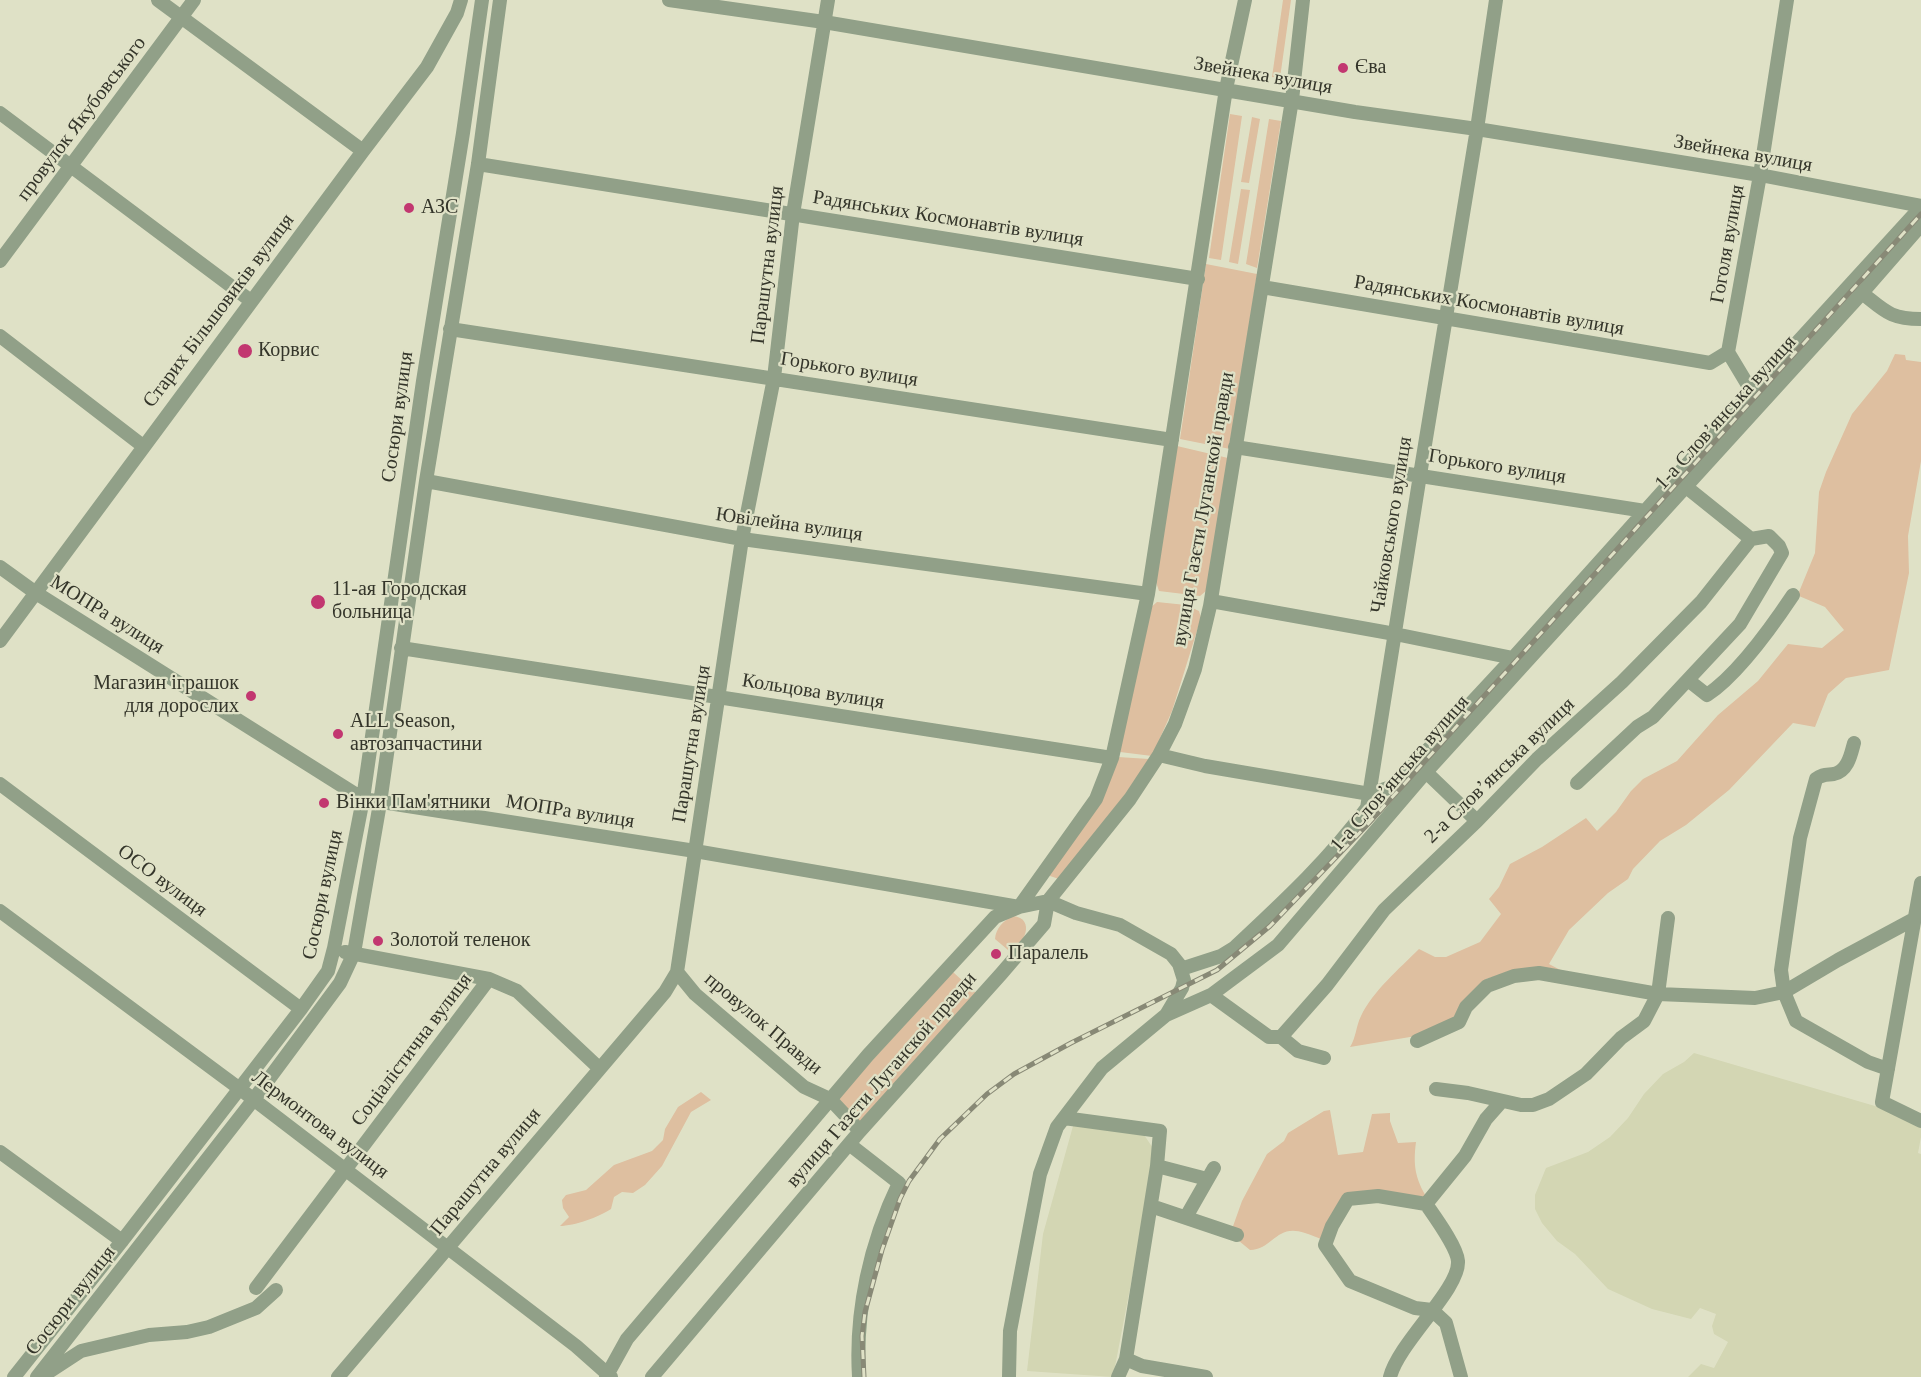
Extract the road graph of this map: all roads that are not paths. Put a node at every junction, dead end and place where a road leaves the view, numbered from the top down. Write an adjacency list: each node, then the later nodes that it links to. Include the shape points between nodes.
1 (158, 0): 12 (street)
2 (194, 0): 12 (street, провулок Якубовського)
3 (460, 0): 18 (street, Старих Більшовиків вулиця, via 427,68)
4 (482, 0): 64 (street, Сосюри вулиця, via 423,381)
5 (500, 0): 19 (street, Сосюри вулиця)
6 (669, 0): 13 (street, Звейнека вулиця)
7 (828, 0): 13 (street, Парашутна вулиця)
8 (1245, 0): 14 (street, вулиця Газєти Луганской правди)
9 (1303, 0): 15 (street, вулиця Газєти Луганской правди)
10 (1496, 0): 17 (street, Чайковського вулиця)
11 (1787, 0): 21 (street, Гоголя вулиця)
12 (182, 17): 18 (street); 20 (street, провулок Якубовського)
13 (824, 22): 14 (street, Звейнека вулиця); 23 (street, Парашутна вулиця)
14 (1226, 89): 15 (street, Звейнека вулиця); 26 (street, вулиця Газєти Луганской правди)
15 (1292, 100): 17 (street, Звейнека вулиця); 27 (street, вулиця Газєти Луганской правди)
16 (0, 113): 20 (street)
17 (1477, 129): 21 (street, Звейнека вулиця); 30 (street, Чайковського вулиця)
18 (363, 151): 29 (street, Старих Більшовиків вулиця)
19 (478, 164): 23 (street, Радянських Космонавтів вулиця); 32 (street, Сосюри вулиця)
20 (71, 165): 25 (street, провулок Якубовського); 29 (street)
21 (1760, 176): 22 (street, Звейнека вулиця); 34 (street, Гоголя вулиця)
22 (1921, 207): 36 (street)
23 (793, 213): 26 (street, Радянських Космонавтів вулиця); 35 (street, Парашутна вулиця)
24 (1921, 225): 28 (street, 1-а Слов’янська вулиця)
25 (0, 261)
26 (1198, 279): 37 (street, вулиця Газєти Луганской правди)
27 (1262, 286): 30 (street, Радянських Космонавтів вулиця); 39 (street, вулиця Газєти Луганской правди)
28 (1862, 293): 31 (street, via 1891,315); 42 (street, 1-а Слов’янська вулиця)
29 (251, 301): 38 (street, Старих Більшовиків вулиця)
30 (1445, 319): 34 (street, Радянських Космонавтів вулиця, via 1710,363); 40 (street, Чайковського вулиця)
31 (1921, 319)
32 (450, 329): 35 (street, Горького вулиця); 41 (street, Сосюри вулиця)
33 (0, 336): 38 (street)
34 (1728, 352): 36 (street)
35 (774, 378): 37 (street, Горького вулиця); 44 (street, Парашутна вулиця)
36 (1752, 392): 43 (street)
37 (1172, 440): 48 (street, вулиця Газєти Луганской правди)
38 (143, 446): 47 (street, Старих Більшовиків вулиця)
39 (1235, 447): 40 (street, Горького вулиця); 50 (street, вулиця Газєти Луганской правди)
40 (1420, 475): 43 (street, Горького вулиця); 51 (street, Чайковського вулиця)
41 (426, 481): 44 (street, Ювілейна вулиця); 53 (street, Сосюри вулиця)
42 (1685, 486): 45 (street); 60 (street, 1-а Слов’янська вулиця)
43 (1645, 511): 54 (street)
44 (742, 539): 48 (street, Ювілейна вулиця); 56 (street, Парашутна вулиця)
45 (1751, 539): 55 (street, via 1769,536 1782,553 1740,624); 65 (street, 2-а Слов’янська вулиця, via 1701,602)
46 (0, 567): 47 (street, МОПРа вулиця)
47 (36, 593): 52 (street, Старих Більшовиків вулиця); 64 (street, МОПРа вулиця)
48 (1148, 594): 59 (street, вулиця Газєти Луганской правди)
49 (1793, 595): 55 (street, via 1720,686 1707,695)
50 (1211, 601): 51 (street); 58 (street, вулиця Газєти Луганской правди, via 1195,669)
51 (1395, 634): 54 (street); 63 (street, Чайковського вулиця)
52 (0, 641)
53 (401, 648): 56 (street, Кольцова вулиця); 64 (street, Сосюри вулиця)
54 (1513, 658): 63 (street, via 1394,786)
55 (1688, 680): 61 (street, via 1653,717)
56 (718, 698): 59 (street, Кольцова вулиця); 66 (street, Парашутна вулиця)
57 (1854, 742): 78 (street, via 1844,769 1816,779 1803,822 1781,970)
58 (1159, 755): 63 (street); 68 (street, вулиця Газєти Луганской правди, via 1130,799)
59 (1112, 758): 69 (street, вулиця Газєти Луганской правди, via 1096,798)
60 (1426, 772): 65 (street); 80 (street, 1-а Слов’янська вулиця, via 1278,945)
61 (1577, 783)
62 (0, 784): 81 (street, ОСО вулиця)
63 (1370, 794): 75 (street, Чайковського вулиця, via 1367,808 1312,875 1234,948)
64 (372, 801): 66 (street, МОПРа вулиця); 73 (street, Сосюри вулиця); 74 (street, Сосюри вулиця)
65 (1477, 821): 83 (street, 2-а Слов’янська вулиця, via 1384,910 1327,986)
66 (695, 851): 69 (street, МОПРа вулиця); 76 (street, Парашутна вулиця)
67 (1921, 883): 72 (street)
68 (1048, 901): 69 (street); 75 (street, via 1120,925 1171,954); 95 (street, вулиця Газєти Луганской правди, via 1044,924)
69 (1019, 907): 91 (street, вулиця Газєти Луганской правди, via 995,917)
70 (0, 911): 88 (street, Лермонтова вулиця)
71 (1668, 918): 79 (street)
72 (1916, 918): 78 (street); 87 (street)
73 (334, 948): 74 (street); 81 (street, Сосюри вулиця, via 328,971)
74 (354, 953): 77 (street); 90 (street, Сосюри вулиця, via 340,983)
75 (1181, 969): 82 (street, via 1182,988)
76 (677, 972): 86 (street, Парашутна вулиця, via 670,986); 91 (street, провулок Правди, via 695,994 804,1087)
77 (489, 979): 86 (street, via 517,991); 99 (street, Соціалістична вулиця)
78 (1784, 992): 79 (street, via 1755,998); 87 (street, via 1796,1021 1868,1062)
79 (1658, 994): 84 (street, via 1539,973 1514,976 1487,986 1466,1007 1459,1022); 92 (street, via 1644,1021 1569,1087 1533,1105)
80 (1211, 995): 82 (street, 1-а Слов’янська вулиця); 83 (street, via 1269,1037)
81 (301, 1009): 88 (street, Сосюри вулиця)
82 (1166, 1015): 93 (street, 1-а Слов’янська вулиця, via 1102,1068)
83 (1281, 1037): 85 (street, via 1298,1051)
84 (1417, 1041)
85 (1324, 1058)
86 (599, 1068): 105 (street, Парашутна вулиця)
87 (1888, 1069): 94 (street, via 1882,1102)
88 (240, 1089): 90 (street, Лермонтова вулиця); 104 (street, Сосюри вулиця)
89 (1436, 1089): 92 (street)
90 (254, 1099): 99 (street, Лермонтова вулиця); 112 (street, Сосюри вулиця)
91 (830, 1099): 95 (street); 110 (street, вулиця Газєти Луганской правди, via 627,1339)
92 (1501, 1102): 100 (street)
93 (1064, 1118): 98 (street, via 1160,1131); 116 (street, 1-а Слов’янська вулиця, via 1040,1174 1010,1331)
94 (1921, 1121)
95 (860, 1131): 96 (street, вулиця Газєти Луганской правди)
96 (849, 1144): 114 (street, вулиця Газєти Луганской правди); 115 (street, via 899,1183 883,1221 860,1306)
97 (0, 1152): 104 (street)
98 (1157, 1166): 101 (street); 102 (street, via 1211,1173)
99 (346, 1170): 105 (street, Лермонтова вулиця); 106 (street, Соціалістична вулиця)
100 (1426, 1204): 108 (street, via 1446,1233 1458,1261 1452,1284); 108 (street, via 1378,1196 1348,1199 1325,1245 1350,1281 1414,1308)
101 (1151, 1206): 102 (street); 109 (street)
102 (1186, 1217): 103 (street)
103 (1237, 1235)
104 (123, 1241): 111 (street, Сосюри вулиця)
105 (448, 1248): 110 (street, Лермонтова вулиця); 113 (street, Парашутна вулиця)
106 (256, 1288)
107 (276, 1290): 112 (street, via 256,1308 209,1327 149,1335 81,1352)
108 (1432, 1310): 119 (street, via 1402,1349); 120 (street, via 1446,1323)
109 (1126, 1359): 117 (street); 118 (street, via 1142,1366)
110 (609, 1376)
111 (14, 1377)
112 (39, 1377)
113 (338, 1377)
114 (652, 1377)
115 (859, 1377)
116 (1009, 1377)
117 (1118, 1377)
118 (1206, 1377)
119 (1390, 1377)
120 (1461, 1377)

